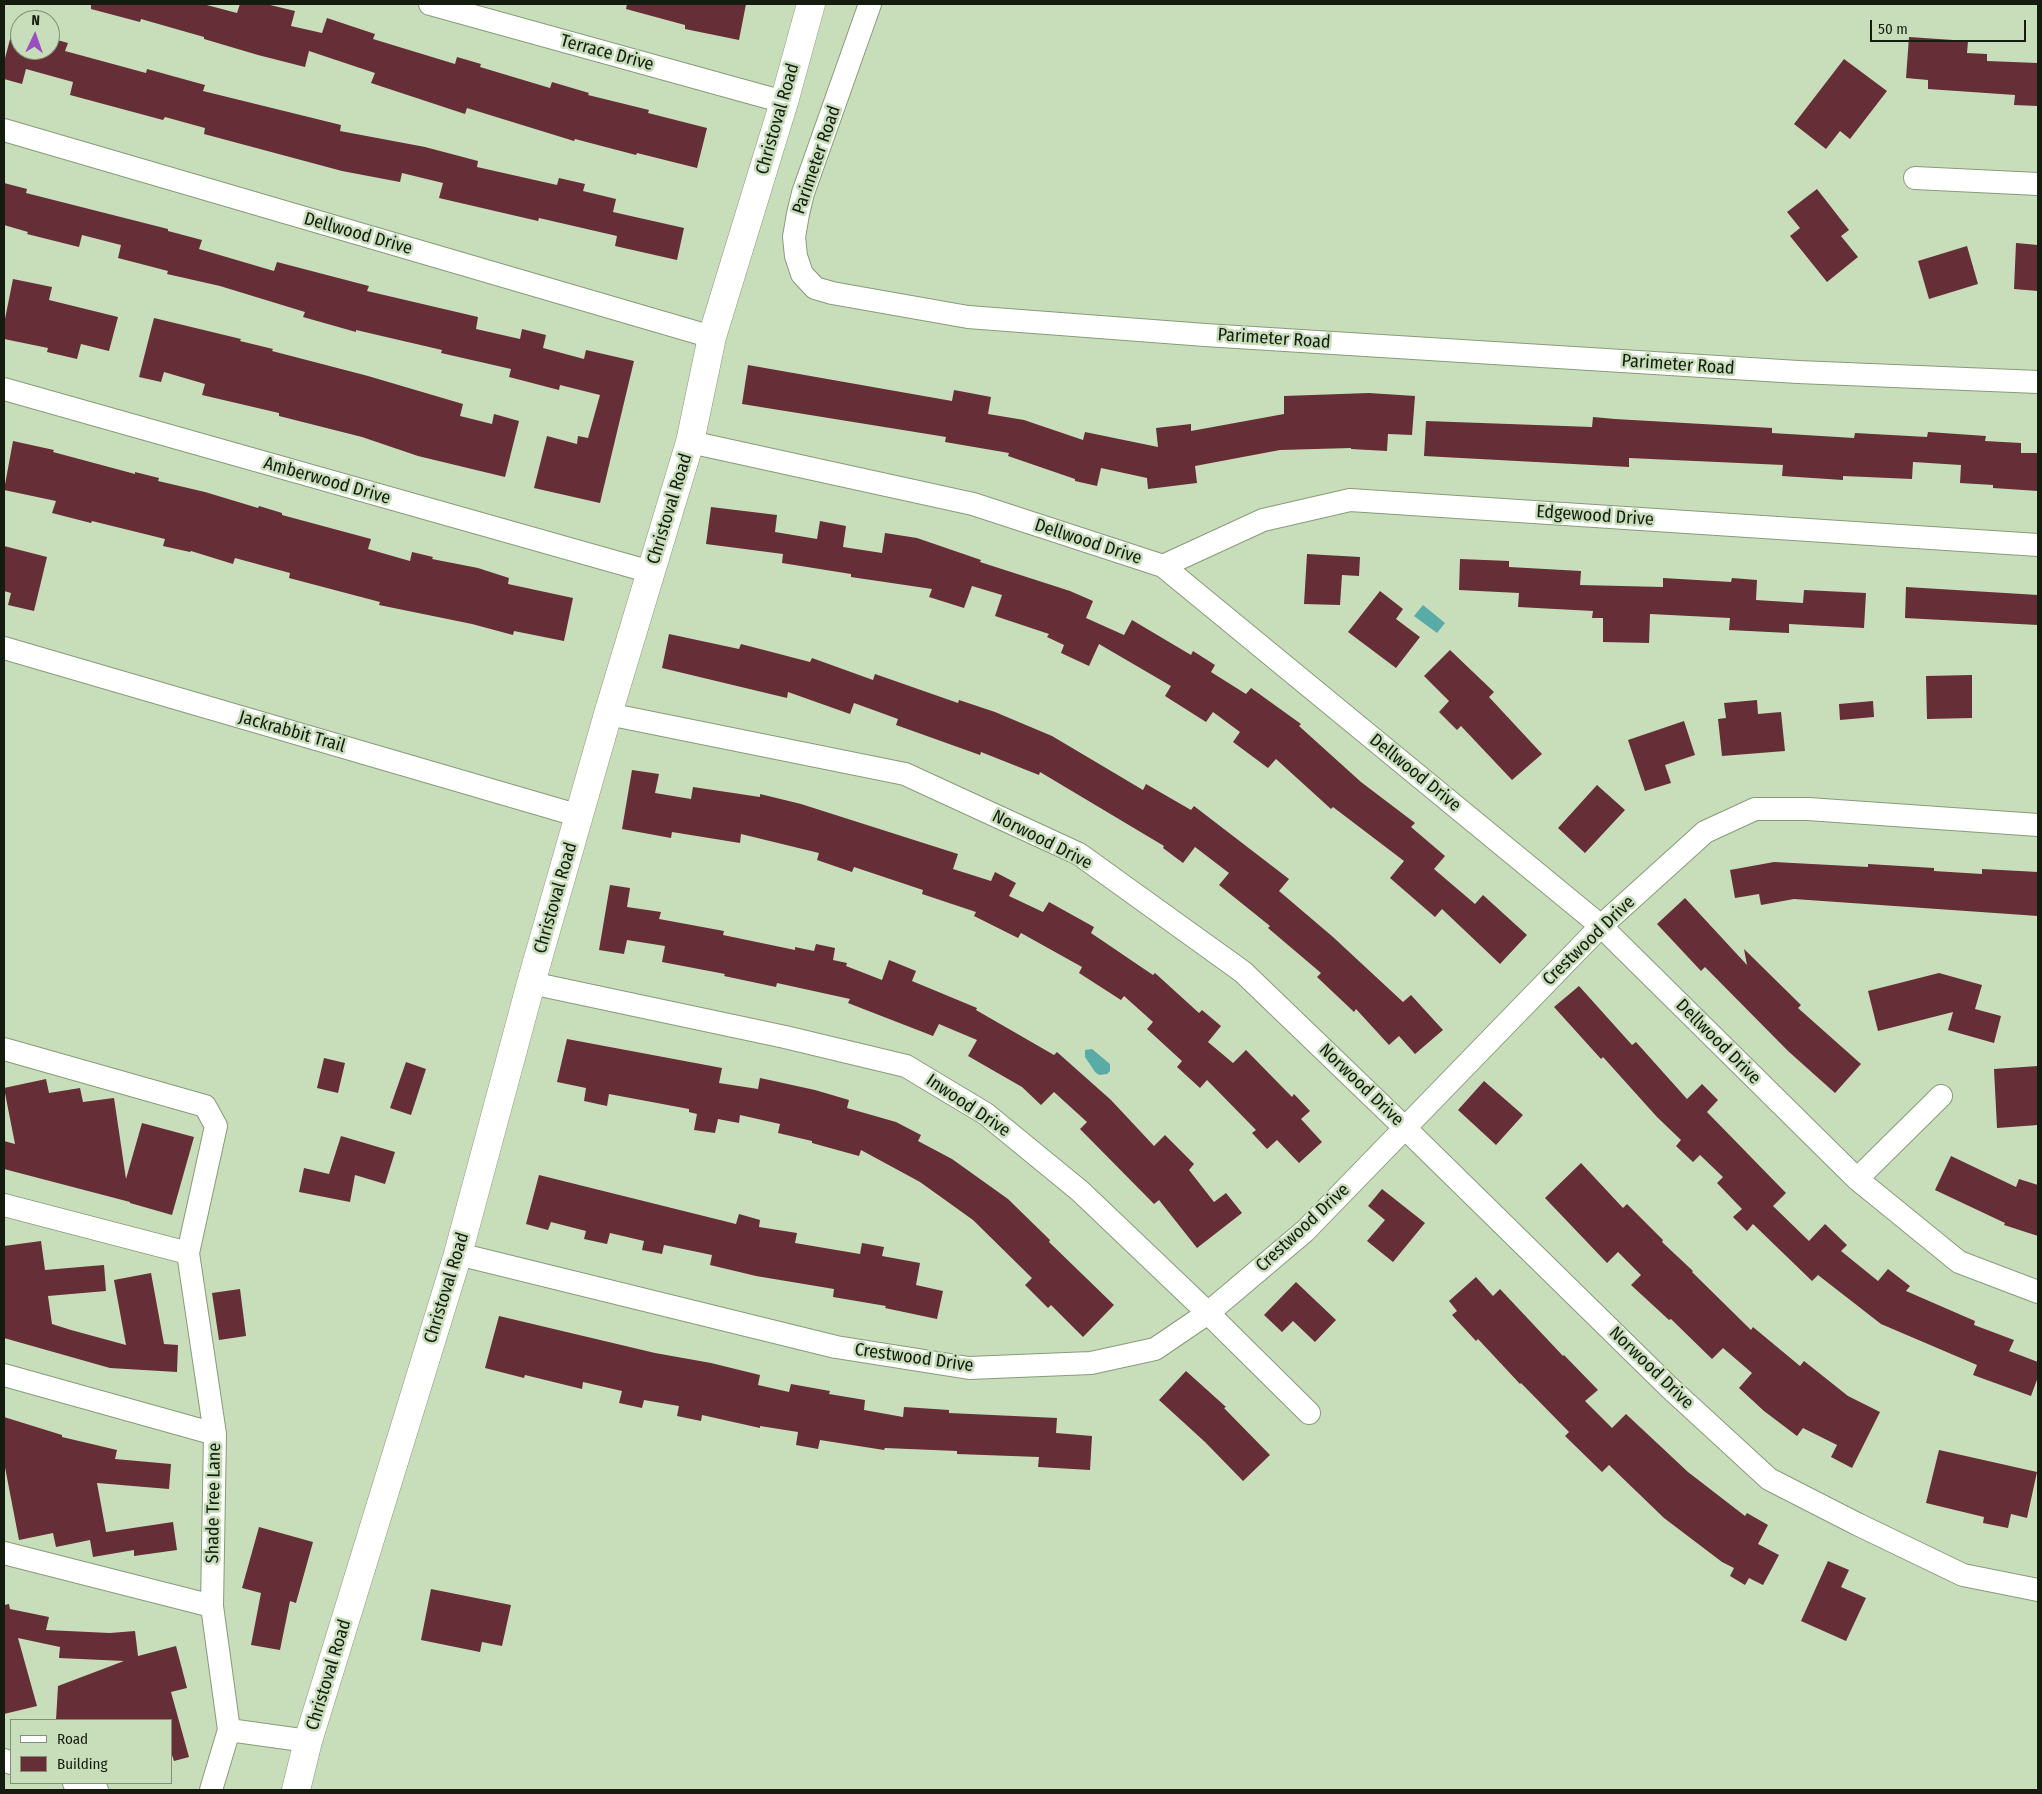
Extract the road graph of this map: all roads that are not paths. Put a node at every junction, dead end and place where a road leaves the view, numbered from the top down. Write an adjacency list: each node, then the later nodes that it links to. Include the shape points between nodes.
1 (430, 4): 4 (street, Terrace Drive)
2 (811, 4): 4 (street, Christoval Road)
3 (870, 4): 9 (street, Parimeter Road, via 798,214 794,237 796,256 802,274 815,288 968,317 1798,372)
4 (784, 102): 8 (street, Christoval Road)
5 (4, 130): 8 (street, Dellwood Drive)
6 (1915, 178): 7 (street)
7 (2038, 184)
8 (712, 337): 11 (street, Christoval Road)
9 (2038, 382)
10 (4, 389): 14 (street, Amberwood Drive)
11 (690, 442): 13 (street, Dellwood Drive, via 973,504); 14 (street, Christoval Road)
12 (2038, 545): 13 (street, Edgewood Drive, via 1350,500 1263,520)
13 (1163, 566): 19 (street, Dellwood Drive)
14 (651, 572): 16 (street, Christoval Road)
15 (4, 648): 17 (street, Jackrabbit Trail)
16 (608, 714): 17 (street, Christoval Road); 23 (street, Norwood Drive, via 905,774 1079,854 1243,972)
17 (580, 816): 20 (street, Christoval Road)
18 (2038, 825): 19 (street, Crestwood Drive, via 1808,809 1755,809 1705,832)
19 (1601, 926): 23 (street, Crestwood Drive); 24 (street, Dellwood Drive)
20 (531, 982): 27 (street, Christoval Road); 29 (street, Inwood Drive, via 906,1066 986,1114 1080,1191)
21 (4, 1049): 26 (street, via 205,1106 216,1126)
22 (1941, 1096): 24 (street)
23 (1404, 1127): 29 (street, Crestwood Drive, via 1305,1231); 34 (street, Norwood Drive, via 1670,1388 1769,1479 1963,1575)
24 (1857, 1179): 28 (street, Dellwood Drive, via 1960,1262)
25 (4, 1206): 26 (street)
26 (188, 1253): 32 (street)
27 (458, 1254): 29 (street, Crestwood Drive, via 836,1347 969,1368 1091,1363 1155,1349); 37 (street, Christoval Road)
28 (2038, 1292)
29 (1208, 1313): 31 (street, Inwood Drive)
30 (4, 1376): 32 (street, Shade Tree Lane)
31 (1308, 1413)
32 (215, 1434): 35 (street, Shade Tree Lane)
33 (4, 1553): 35 (street)
34 (2038, 1590)
35 (212, 1606): 36 (street, Shade Tree Lane)
36 (229, 1730): 37 (street); 40 (street, Shade Tree Lane)
37 (308, 1741): 41 (street, Christoval Road)
38 (77, 1784): 39 (street)
39 (97, 1790)
40 (212, 1790)
41 (296, 1790)

